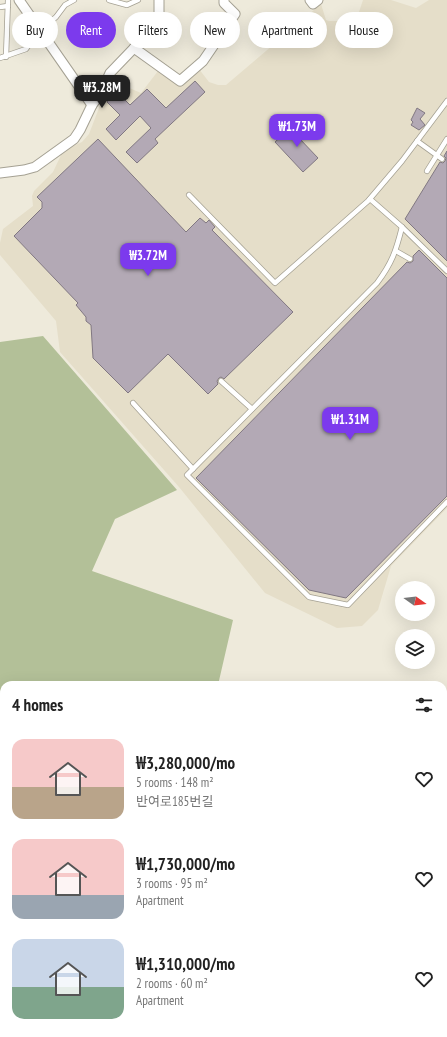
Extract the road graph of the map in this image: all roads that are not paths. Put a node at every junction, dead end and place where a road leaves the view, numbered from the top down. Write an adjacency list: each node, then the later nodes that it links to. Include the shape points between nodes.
1 (8, 0): 8 (lane)
2 (20, 0): 10 (street)
3 (74, 0): 12 (lane, via 65,4)
4 (109, 0): 5 (lane, via 127,5)
5 (138, 0)
6 (159, 0): 11 (street)
7 (224, 0): 15 (street, via 235,14 203,61 180,81)
8 (8, 6): 9 (lane); 16 (lane)
9 (0, 7)
10 (28, 12)
11 (159, 12)
12 (58, 14)
13 (27, 48): 16 (lane)
14 (53, 48): 19 (street)
15 (134, 48): 19 (street, via 110,73)
16 (6, 56): 17 (lane)
17 (0, 58)
18 (447, 101): 21 (lane)
19 (92, 105): 25 (street, via 80,130 66,145 35,166)
20 (447, 139): 22 (lane)
21 (417, 141): 22 (lane); 27 (lane)
22 (437, 155): 23 (lane); 24 (lane)
23 (442, 159)
24 (427, 171)
25 (0, 173)
26 (189, 195): 27 (lane, via 276,283)
27 (370, 199): 28 (lane)
28 (402, 227): 29 (lane); 31 (lane)
29 (396, 251): 30 (lane); 34 (lane, via 388,269 376,283)
30 (410, 259)
31 (447, 271)
32 (221, 381): 34 (lane)
33 (133, 403): 35 (lane)
34 (252, 409): 35 (lane)
35 (193, 469): 36 (lane, via 187,475 309,597 348,606)
36 (447, 502)

